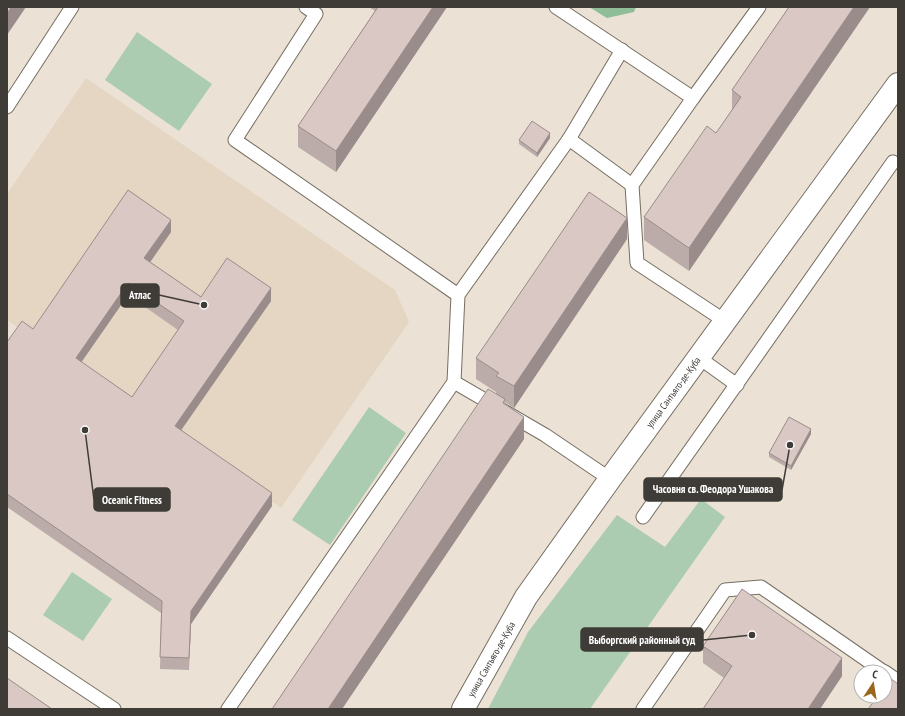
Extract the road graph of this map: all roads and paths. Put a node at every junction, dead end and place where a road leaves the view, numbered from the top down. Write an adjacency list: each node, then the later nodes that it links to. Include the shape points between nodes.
1 (72, 7): 8 (lane)
2 (306, 7): 12 (lane, via 316,14 235,140)
3 (556, 7): 5 (lane)
4 (759, 7): 7 (lane)
5 (622, 50): 7 (lane); 9 (lane)
6 (898, 84): 13 (street, улица Сантьяго-де-Куба)
7 (693, 98): 11 (lane)
8 (7, 106)
9 (569, 139): 11 (lane); 12 (lane)
10 (893, 162): 16 (lane)
11 (632, 185): 13 (lane, via 637,263)
12 (458, 295): 15 (lane)
13 (725, 321): 14 (street, улица Сантьяго-де-Куба)
14 (698, 358): 16 (lane); 17 (street, улица Сантьяго-де-Куба)
15 (454, 382): 17 (lane, via 544,435); 22 (lane)
16 (737, 384): 18 (lane)
17 (610, 479): 23 (street, улица Сантьяго-де-Куба, via 526,598)
18 (643, 517)
19 (7, 638): 21 (lane)
20 (873, 664): 24 (lane, via 761,587 725,590)
21 (114, 709)
22 (228, 709)
23 (463, 709)
24 (643, 709)

